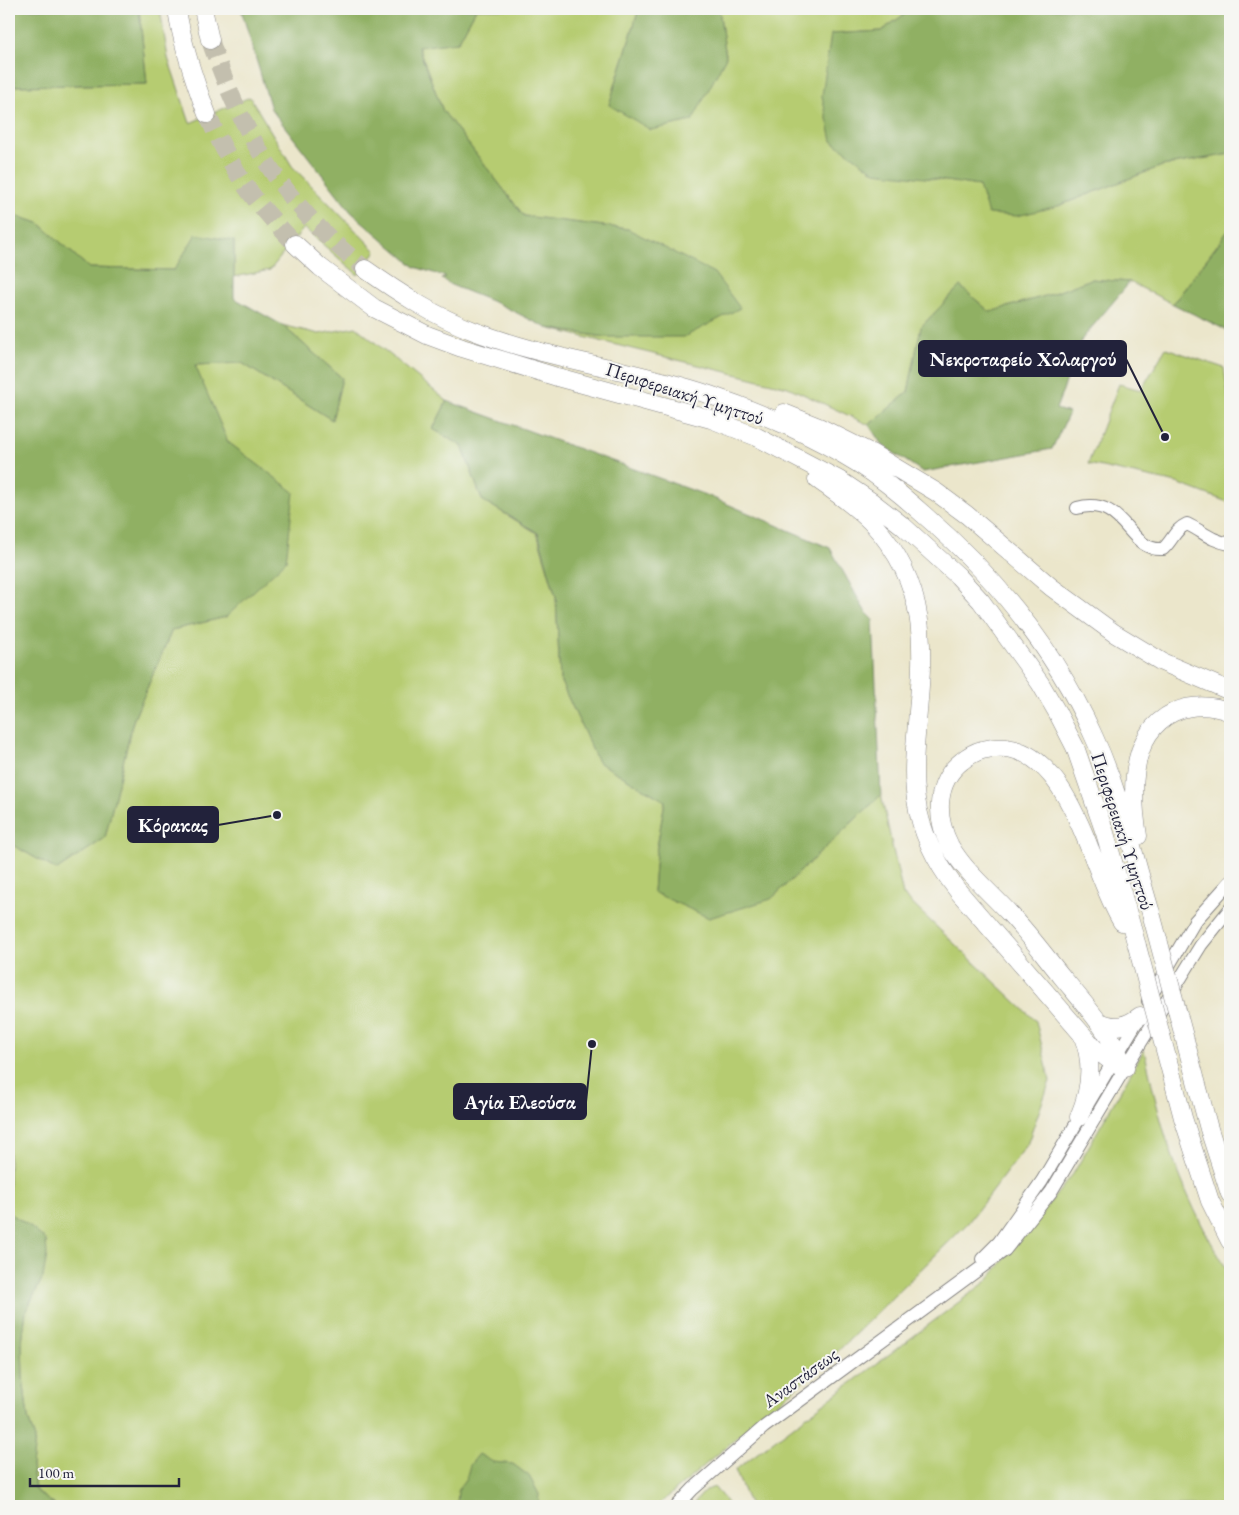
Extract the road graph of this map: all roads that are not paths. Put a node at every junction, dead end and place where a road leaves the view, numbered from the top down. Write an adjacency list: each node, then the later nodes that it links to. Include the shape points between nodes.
1 (177, 9): 4 (highway, via 193,78)
2 (203, 9): 3 (highway)
3 (210, 40)
4 (207, 114)
5 (295, 244): 8 (highway, Περιφερειακή Υμηττού, via 374,308 427,336 549,375 711,419)
6 (365, 269): 7 (highway, Περιφερειακή Υμηττού, via 414,302 474,331)
7 (711, 395): 11 (highway, via 778,411 870,453 936,492 1051,587 1114,634 1162,662); 15 (highway, Περιφερειακή Υμηττού, via 790,428 858,463 941,529 990,576 1057,667 1095,738 1129,834)
8 (757, 437): 16 (highway, Περιφερειακή Υμηττού, via 839,480 888,514 958,576 1002,628 1040,683 1074,748 1106,833); 19 (highway, via 854,507 873,524 898,559 915,599 920,621 921,674 914,773 916,799 929,846 940,868)
9 (1077, 508): 10 (street, via 1089,505 1110,510 1146,546 1156,550 1163,550 1179,528 1187,524 1208,538)
10 (1230, 544)
11 (1230, 691)
12 (1230, 712): 15 (highway, via 1212,707 1184,708 1157,724 1140,752 1133,786 1134,805)
13 (1230, 882): 17 (street, via 1195,921)
14 (1230, 908): 20 (street)
15 (1151, 913): 22 (highway, Περιφερειακή Υμηττού, bridge)
16 (1136, 946): 18 (highway, via 1116,912 1073,808 1040,764 1012,749 998,748 979,751 955,766 942,789 939,804 950,846 976,879 1031,936); 23 (highway, Περιφερειακή Υμηττού, bridge, via 1183,1118 1210,1201)
17 (1140, 1016): 18 (highway, via 1124,1026 1115,1027); 20 (street)
18 (1098, 1021): 20 (highway)
19 (1082, 1034): 20 (highway, via 1094,1048); 21 (highway, via 1090,1070)
20 (1118, 1060): 21 (street); 24 (street, via 1051,1192 1004,1250)
21 (1079, 1117): 24 (street, via 1042,1181 1004,1234)
22 (1230, 1194)
23 (1230, 1242)
24 (953, 1289): 25 (street, Αναστάσεως, via 764,1427)
25 (677, 1506)

